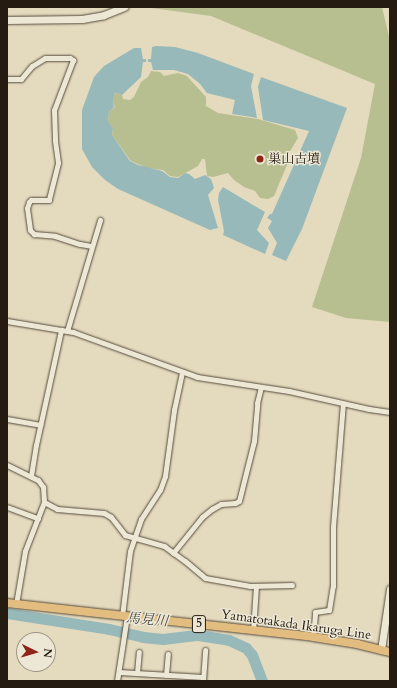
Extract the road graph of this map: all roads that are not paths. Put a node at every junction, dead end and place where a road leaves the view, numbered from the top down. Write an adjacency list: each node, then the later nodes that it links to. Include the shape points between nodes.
1 (124, 7): 2 (main road, via 88,18)
2 (7, 20)
3 (7, 79): 5 (street, via 21,79 32,66 45,58 74,60 54,110 58,163 49,200 31,200 27,208 32,233 55,236)
4 (100, 220): 5 (street)
5 (91, 246): 8 (street)
6 (7, 321): 7 (street)
7 (61, 330): 8 (street); 14 (street)
8 (67, 331): 9 (street)
9 (182, 372): 10 (street); 20 (street, via 164,481 141,519)
10 (261, 387): 11 (street); 21 (street, via 254,441 239,501 212,509 202,517)
11 (344, 404): 12 (street); 29 (street, via 333,527 333,586 329,610 315,612)
12 (390, 412)
13 (7, 419): 14 (street)
14 (40, 425): 16 (street)
15 (7, 465): 16 (street)
16 (31, 476): 17 (street, via 41,483)
17 (44, 502): 19 (street); 20 (street, via 57,508 104,513 125,535)
18 (7, 507): 19 (street)
19 (38, 518): 26 (street, via 26,551)
20 (134, 538): 21 (street, via 164,546); 27 (street, via 128,558)
21 (173, 553): 23 (street, via 205,578 228,584)
22 (292, 585): 23 (street)
23 (256, 586): 28 (street)
24 (390, 589): 31 (main road)
25 (7, 603): 26 (main road, Yamatotakada Ikaruga Line / 5)
26 (16, 604): 27 (main road, Yamatotakada Ikaruga Line / 5)
27 (125, 616): 28 (main road, Yamatotakada Ikaruga Line / 5); 35 (street, via 125,638)
28 (253, 631): 29 (main road, Yamatotakada Ikaruga Line / 5)
29 (313, 637): 31 (main road, Yamatotakada Ikaruga Line / 5)
30 (205, 650): 38 (street)
31 (381, 650): 33 (main road, Yamatotakada Ikaruga Line / 5)
32 (139, 652): 36 (street)
33 (390, 652)
34 (168, 654): 37 (street)
35 (119, 672): 36 (street); 39 (street)
36 (137, 673): 37 (street)
37 (166, 675): 38 (street)
38 (203, 679)
39 (118, 681)

